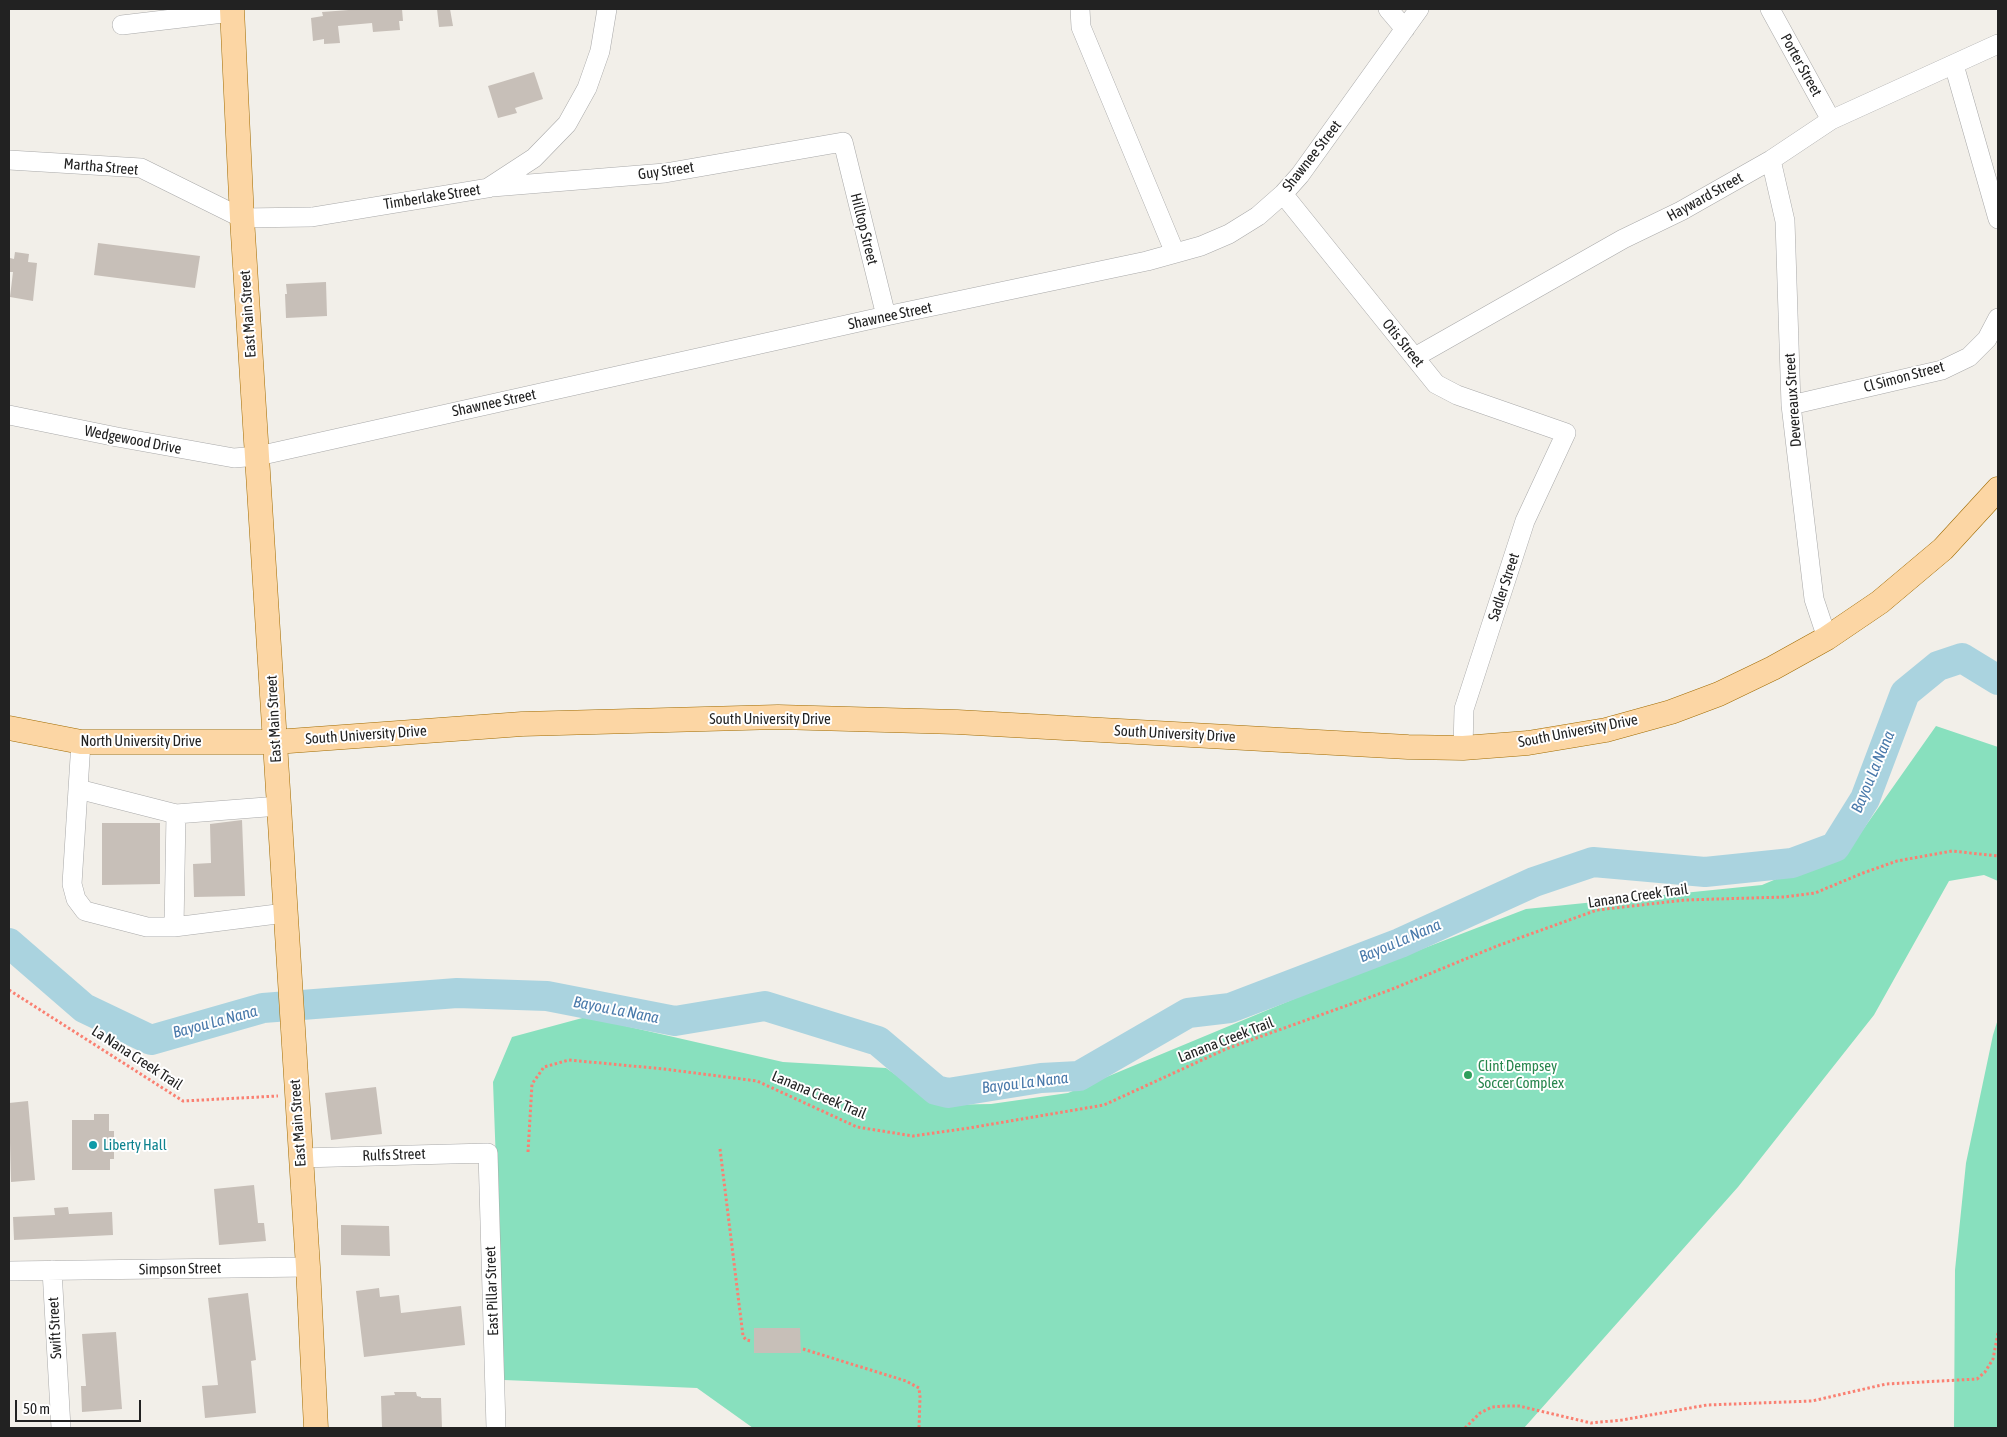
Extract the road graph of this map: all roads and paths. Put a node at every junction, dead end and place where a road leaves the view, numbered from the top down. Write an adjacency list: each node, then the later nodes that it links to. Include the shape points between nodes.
1 (607, 9): 15 (street, Timberlake Street, via 600,51 587,88 567,124 534,158)
2 (1080, 9): 19 (street, via 1081,27)
3 (1388, 9): 8 (street)
4 (1419, 9): 8 (street, Shawnee Street)
5 (1770, 9): 11 (street, Porter Street)
6 (232, 11): 7 (street); 17 (main road, East Main Street)
7 (122, 25)
8 (1405, 29): 16 (street, Shawnee Street)
9 (1998, 44): 10 (street, Hayward Street)
10 (1954, 65): 11 (street, Hayward Street); 18 (street)
11 (1831, 120): 14 (street, Hayward Street)
12 (843, 142): 15 (street, Guy Street, via 665,173); 20 (street, Hilltop Street)
13 (9, 160): 17 (street, Martha Street, via 141,168)
14 (1771, 160): 22 (street, Hayward Street); 23 (street, Devereaux Street, via 1785,221)
15 (488, 188): 17 (street, Timberlake Street, via 312,217)
16 (1283, 194): 19 (street, Shawnee Street, via 1258,216 1229,234); 22 (street, Otis Street)
17 (242, 218): 26 (main road, East Main Street)
18 (1998, 220)
19 (1175, 253): 20 (street, Shawnee Street)
20 (886, 316): 26 (street, Shawnee Street)
21 (1998, 318): 23 (street, Cl Simon Street, via 1987,339 1969,357 1942,370)
22 (1415, 357): 25 (street, Otis Street, via 1436,384 1457,395)
23 (1791, 405): 28 (street, Devereaux Street, via 1814,599)
24 (9, 415): 26 (street, Wedgewood Drive, via 234,458)
25 (1566, 433): 32 (street, Sadler Street, via 1525,521 1464,709)
26 (258, 456): 31 (main road, East Main Street)
27 (1998, 489): 28 (main road, South University Drive, via 1943,550 1880,602)
28 (1827, 638): 32 (main road, South University Drive, via 1774,668 1671,712 1606,730 1528,743)
29 (9, 728): 30 (main road, North University Drive)
30 (81, 742): 31 (main road, North University Drive); 33 (street)
31 (275, 742): 32 (main road, South University Drive, via 522,724 778,717 956,722); 34 (main road, East Main Street)
32 (1463, 748)
33 (78, 789): 35 (street); 38 (street, via 72,884 76,899 85,911 148,927)
34 (279, 806): 35 (street); 37 (main road, East Main Street)
35 (176, 814): 38 (street)
36 (1998, 856): 42 (path, Lanana Creek Trail, via 1952,851 1897,861 1815,893 1685,900 1597,910 1226,1049 1104,1105 913,1136 857,1126 757,1081 569,1060 544,1067 532,1084)
37 (286, 921): 38 (street); 40 (main road, East Main Street)
38 (174, 927)
39 (9, 990): 40 (path, La Nana Creek Trail, via 183,1101 253,1098)
40 (296, 1089): 44 (main road, East Main Street)
41 (720, 1149): 49 (path, via 743,1336)
42 (528, 1152)
43 (488, 1153): 44 (street, Rulfs Street); 53 (street, East Pillar Street)
44 (300, 1158): 45 (main road, East Main Street)
45 (308, 1267): 46 (street, Simpson Street); 52 (main road, East Main Street)
46 (52, 1270): 47 (street); 51 (street, Swift Street)
47 (9, 1271)
48 (1998, 1333): 55 (path, via 1993,1359 1977,1379 1886,1384 1812,1401 1707,1405 1591,1423 1519,1406 1505,1406 1480,1414)
49 (751, 1341)
50 (803, 1349): 54 (path, via 919,1388)
51 (61, 1428)
52 (316, 1428)
53 (496, 1428)
54 (919, 1428)
55 (1465, 1428)

